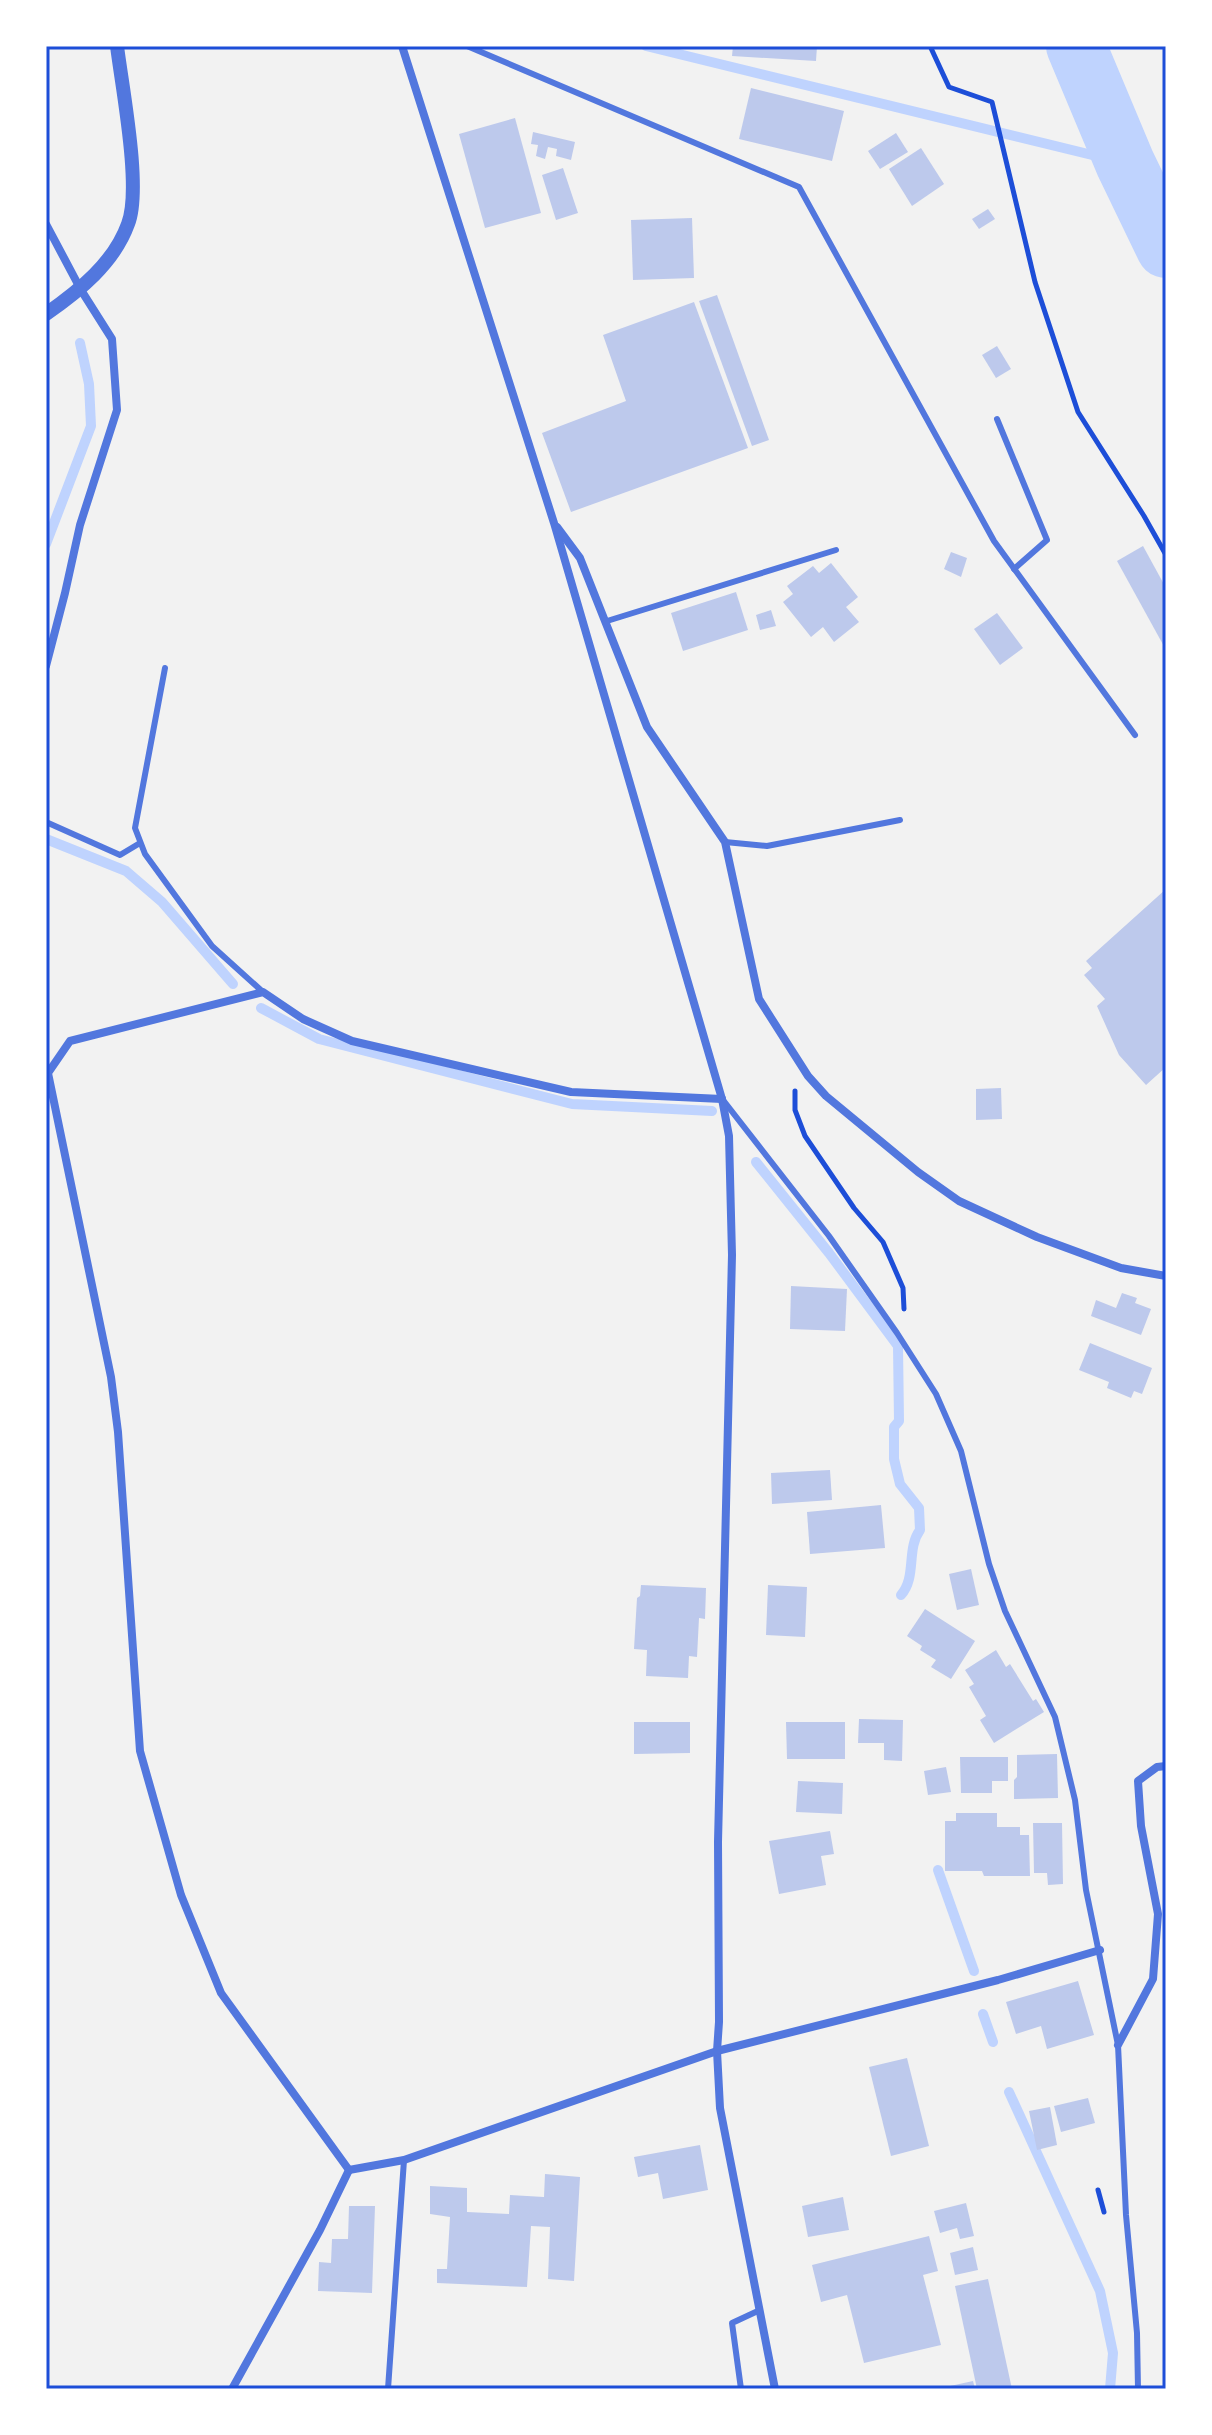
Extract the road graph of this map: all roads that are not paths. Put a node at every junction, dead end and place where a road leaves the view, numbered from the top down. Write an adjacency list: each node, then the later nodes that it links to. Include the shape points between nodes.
1 (117, 46): 5 (street, via 133,181 129,222 115,250)
2 (402, 46): 8 (street)
3 (467, 46): 10 (lane, via 799,187)
4 (46, 224): 5 (street)
5 (81, 290): 6 (street); 12 (street, via 112,339 117,410 80,525)
6 (46, 314)
7 (997, 419): 10 (lane, via 1047,540)
8 (554, 523): 11 (street, via 580,558); 21 (street)
9 (836, 550): 11 (lane)
10 (1014, 569): 14 (lane)
11 (607, 621): 17 (street, via 647,727)
12 (46, 666)
13 (165, 668): 18 (lane, via 135,828)
14 (1135, 735)
15 (900, 820): 17 (lane, via 767,846)
16 (46, 822): 18 (lane, via 120,855)
17 (725, 842): 22 (street, via 759,999 826,1096 959,1201 1107,1263)
18 (140, 843): 19 (lane, via 212,946)
19 (263, 992): 20 (street, via 70,1041); 21 (street, via 303,1019 352,1041 571,1092)
20 (47, 1074): 28 (street, via 111,1377 140,1751 181,1895 221,1993)
21 (722, 1099): 24 (lane, via 829,1236 936,1394 961,1451 1005,1611 1055,1717); 26 (street, via 729,1136 732,1255)
22 (1166, 1276)
23 (1166, 1766): 25 (street, via 1138,1781 1158,1914 1153,1979)
24 (1100, 1950): 25 (lane); 26 (street)
25 (1118, 2045): 34 (lane)
26 (717, 2051): 27 (street); 29 (street, via 720,2108)
27 (404, 2160): 28 (street); 31 (lane)
28 (349, 2170): 30 (street)
29 (760, 2310): 32 (lane, via 732,2323); 33 (street)
30 (232, 2389)
31 (388, 2389)
32 (741, 2389)
33 (775, 2389)
34 (1138, 2389)

